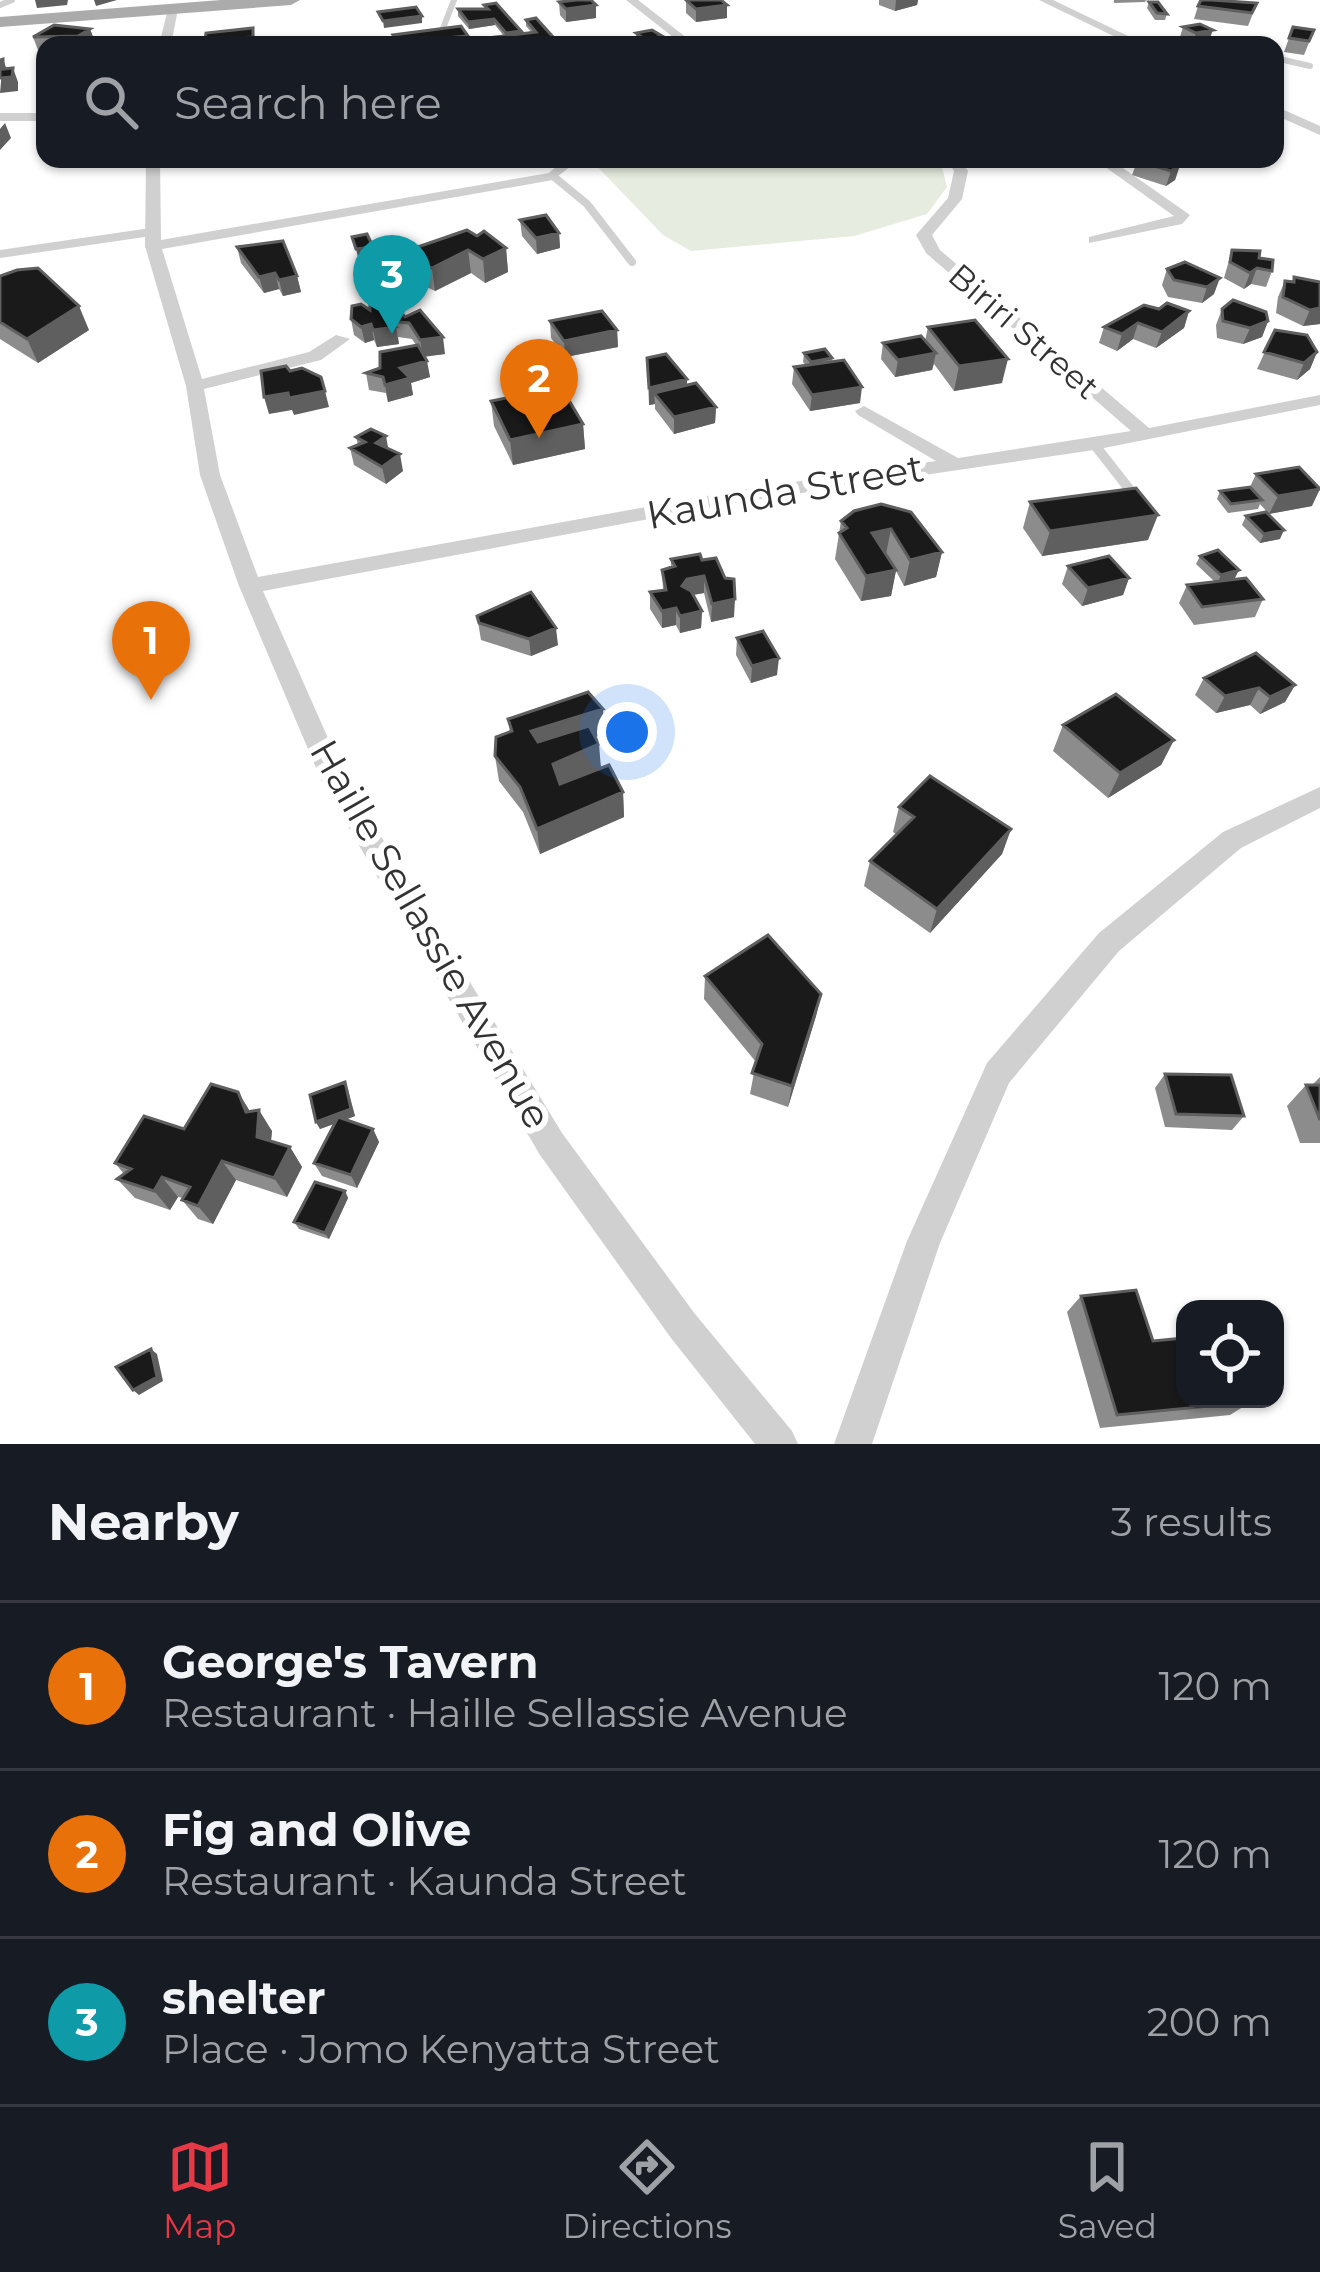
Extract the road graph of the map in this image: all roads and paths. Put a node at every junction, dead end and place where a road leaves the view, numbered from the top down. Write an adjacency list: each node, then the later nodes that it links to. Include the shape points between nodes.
1 (12, 0): 6 (lane)
2 (291, 0): 7 (main road)
3 (454, 0): 9 (lane)
4 (631, 0): 11 (street)
5 (1044, 0): 12 (street)
6 (0, 5)
7 (173, 9): 8 (main road); 10 (street)
8 (0, 22)
9 (442, 31)
10 (167, 36)
11 (679, 36)
12 (1122, 36)
13 (1284, 60): 14 (lane)
14 (1310, 66)
15 (1284, 114): 18 (street)
16 (0, 117): 17 (street)
17 (36, 117)
18 (1320, 131)
19 (153, 168): 24 (street, Haille Sellassie Avenue)
20 (562, 168): 23 (street)
21 (959, 168): 32 (street, Biriri Street, via 955,200 924,235 934,253)
22 (1114, 168): 25 (street, via 1184,215)
23 (553, 176): 24 (street); 27 (lane, via 587,204)
24 (152, 239): 26 (lane); 29 (street, Haille Sellassie Avenue)
25 (1094, 240)
26 (0, 254)
27 (632, 262)
28 (342, 339): 29 (street, via 315,356)
29 (195, 386): 36 (street, Haille Sellassie Avenue, via 210,476)
30 (1320, 400): 32 (street, Kaunda Street)
31 (864, 412): 34 (street)
32 (1145, 434): 33 (street, Kaunda Street)
33 (1094, 443): 34 (street, Kaunda Street); 35 (lane)
34 (952, 463): 36 (street, Kaunda Street)
35 (1138, 500)
36 (250, 586): 38 (street, Haille Sellassie Avenue, via 335,782 511,1082 671,1310)
37 (1320, 797): 39 (street, via 1232,840 1109,942 998,1073 925,1241)
38 (779, 1444)
39 (853, 1444)

